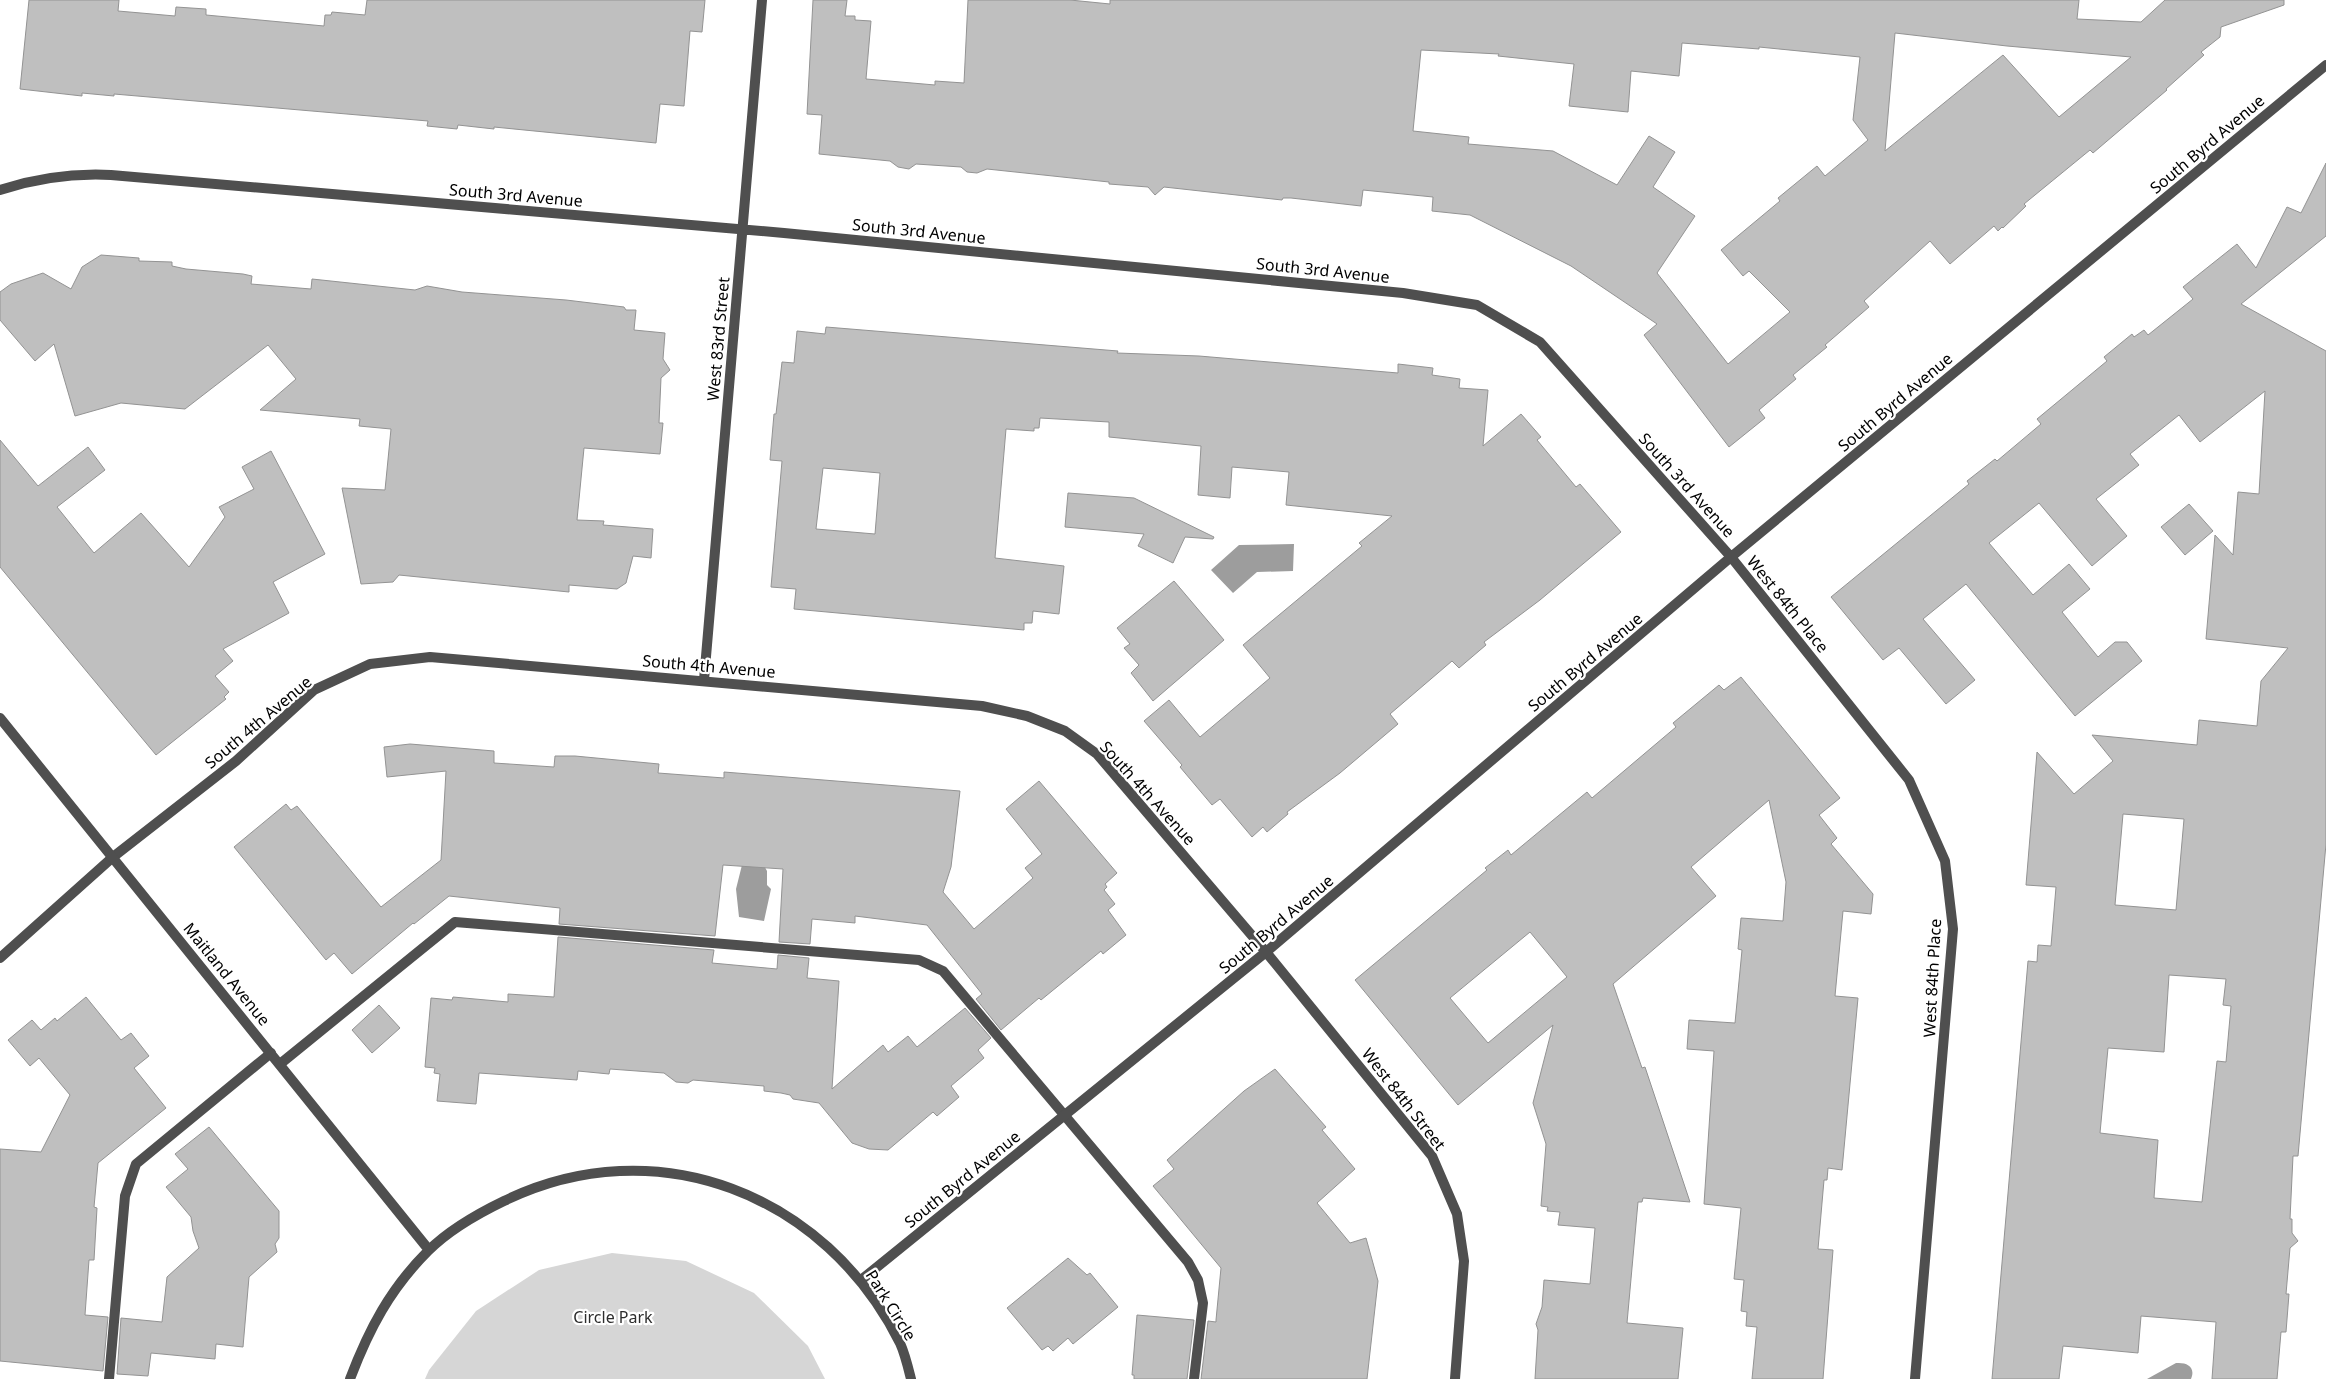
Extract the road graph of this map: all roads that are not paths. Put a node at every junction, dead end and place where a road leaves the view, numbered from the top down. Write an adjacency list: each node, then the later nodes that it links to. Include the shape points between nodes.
1 (762, 0): 4 (street, West 83rd Street)
2 (2326, 65): 5 (street, South Byrd Avenue)
3 (0, 190): 4 (street, South 3rd Avenue, via 31,180 71,174 111,174)
4 (743, 229): 5 (street, South 3rd Avenue, via 1403,293 1477,305 1540,342); 6 (street, West 83rd Street)
5 (1731, 557): 9 (street, South Byrd Avenue); 21 (street, West 84th Place, via 1909,780 1945,861 1953,929)
6 (704, 680): 8 (street, South 4th Avenue, via 430,657 370,664 314,690 236,762); 9 (street, South 4th Avenue, via 982,706 1027,716 1065,731 1097,754)
7 (0, 718): 8 (street, Maitland Avenue)
8 (114, 857): 10 (street, South 4th Avenue); 11 (street, Maitland Avenue)
9 (1266, 952): 13 (street, South Byrd Avenue); 20 (street, West 84th Street, via 1432,1156 1457,1214 1464,1260)
10 (0, 958)
11 (271, 1053): 12 (street, Maitland Avenue); 16 (street, via 136,1164 125,1196)
12 (280, 1064): 13 (street, via 455,922 919,960 943,971); 14 (street, Maitland Avenue)
13 (1065, 1116): 15 (street, South Byrd Avenue); 19 (street, via 1188,1262 1198,1280 1203,1303)
14 (429, 1250): 15 (street, Park Circle, via 478,1214 532,1187 591,1173 652,1171 711,1181 768,1203 818,1237); 17 (street, Park Circle, via 393,1292 365,1339)
15 (861, 1280): 18 (street, Park Circle, via 900,1344)
16 (109, 1379)
17 (350, 1379)
18 (911, 1379)
19 (1194, 1379)
20 (1455, 1379)
21 (1915, 1379)

